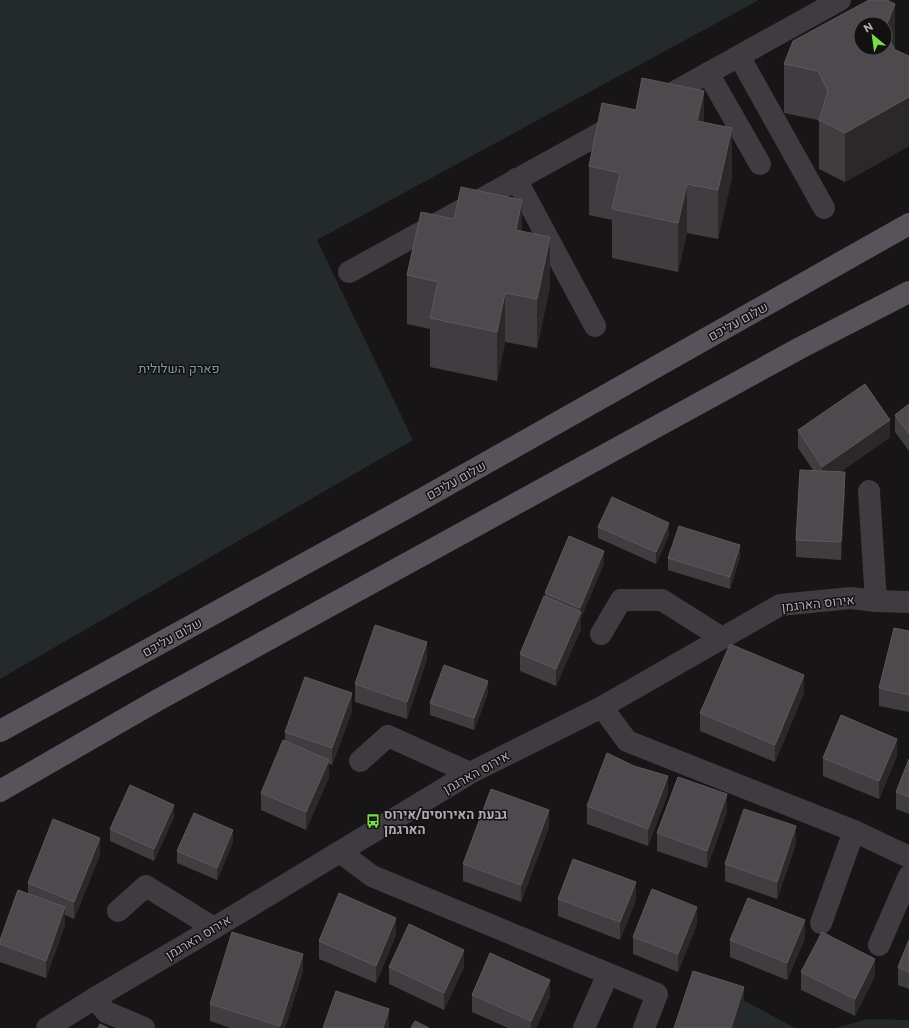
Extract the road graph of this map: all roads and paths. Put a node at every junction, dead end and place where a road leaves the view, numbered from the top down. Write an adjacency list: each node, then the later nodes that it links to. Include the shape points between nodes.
1 (840, 0): 2 (street)
2 (739, 56): 3 (street); 6 (street)
3 (708, 73): 4 (street); 5 (street)
4 (760, 164)
5 (516, 179): 8 (street); 10 (street)
6 (824, 208)
7 (909, 224): 17 (main road, שלום עליכם, via 417,502)
8 (349, 272)
9 (909, 292): 20 (main road, via 800,348 170,693)
10 (595, 326)
11 (869, 491): 12 (street)
12 (876, 601): 13 (street, אירוס הארגמן); 15 (street, אירוס הארגמן, via 851,598 780,605)
13 (909, 602)
14 (601, 634): 15 (street, via 621,600 662,600)
15 (722, 638): 16 (street, אירוס הארגמן)
16 (602, 707): 19 (street, אירוס הארגמן); 21 (street, via 627,741)
17 (0, 731)
18 (360, 760): 19 (street, via 388,736)
19 (470, 773): 22 (street, אירוס הארגמן)
20 (0, 791)
21 (854, 831): 23 (street); 26 (street)
22 (340, 852): 27 (street, אירוס הארגמן); 29 (street, via 372,876)
23 (909, 858)
24 (909, 876): 28 (street)
25 (118, 911): 27 (street, via 146,886)
26 (821, 923)
27 (214, 928): 30 (street, אירוס הארגמן)
28 (879, 945)
29 (608, 974): 33 (street); 34 (street, via 657,994)
30 (95, 998): 31 (street, אירוס הארגמן); 32 (street, via 106,1012)
31 (47, 1028)
32 (144, 1028)
33 (584, 1028)
34 (644, 1028)

